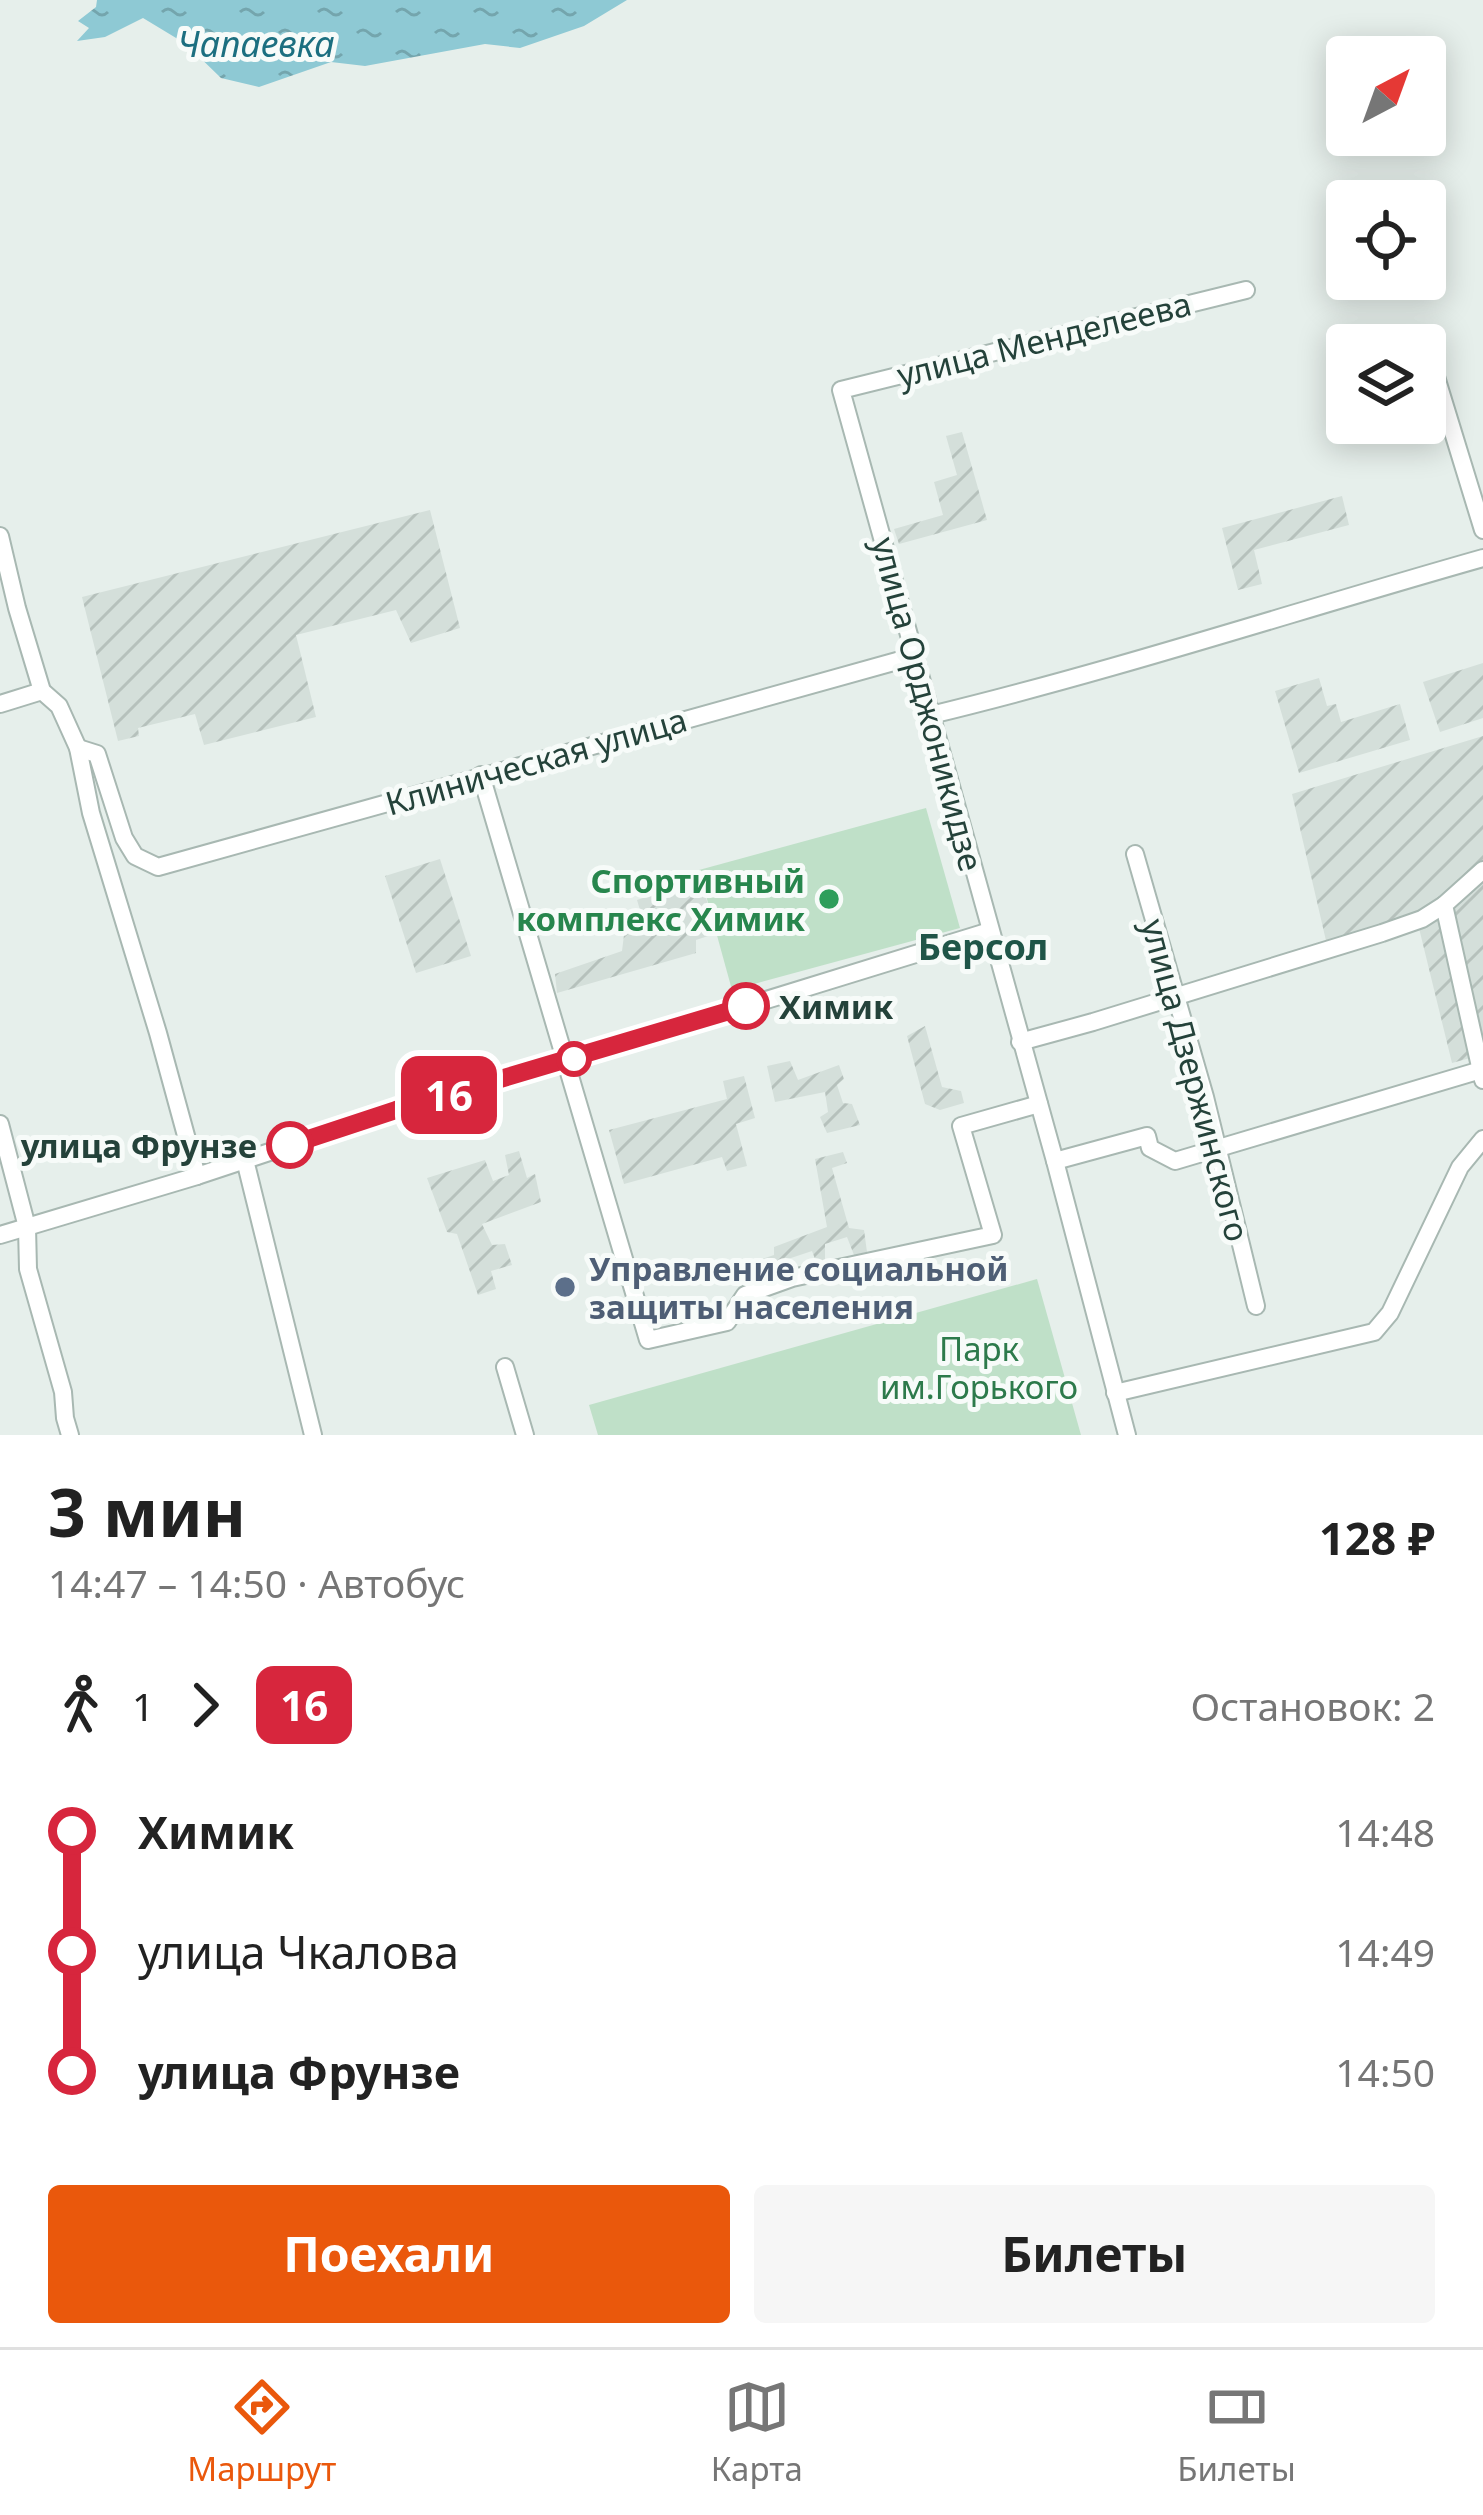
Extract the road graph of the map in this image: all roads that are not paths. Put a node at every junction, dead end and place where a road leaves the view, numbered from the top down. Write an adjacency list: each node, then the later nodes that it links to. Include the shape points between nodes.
1 (1246, 290): 2 (street, улица Менделеева)
2 (841, 390): 7 (street, улица Орджоникидзе)
3 (1446, 409): 4 (street)
4 (1483, 530)
5 (0, 536): 8 (street)
6 (1483, 558): 10 (street)
7 (914, 656): 10 (street, улица Орджоникидзе); 12 (street, Клиническая улица)
8 (43, 691): 9 (street); 11 (street)
9 (0, 704)
10 (931, 715): 16 (street, улица Орджоникидзе)
11 (78, 748): 12 (street, Клиническая улица, via 98,754 124,838 135,856 158,867); 27 (street)
12 (481, 776): 19 (street)
13 (1135, 854): 17 (street, улица Дзержинского)
14 (1483, 870): 15 (street)
15 (1444, 905): 17 (street, via 1382,933); 20 (street)
16 (990, 931): 18 (street, улица Орджоникидзе); 19 (street)
17 (1177, 997): 18 (street); 24 (street, улица Дзержинского)
18 (1020, 1042): 21 (street, улица Орджоникидзе)
19 (565, 1062): 21 (street, via 648,1340 727,1322 745,1295 792,1278 993,1234 961,1126); 25 (street)
20 (1482, 1076): 24 (street)
21 (1039, 1104): 26 (street, улица Орджоникидзе)
22 (0, 1124): 28 (street)
23 (1483, 1139): 32 (street, via 1460,1167 1374,1332)
24 (1216, 1148): 26 (street, via 1175,1161 1150,1148 1147,1136); 30 (street, улица Дзержинского)
25 (245, 1160): 27 (street); 34 (street)
26 (1055, 1161): 32 (street, улица Орджоникидзе)
27 (197, 1176): 28 (street)
28 (28, 1227): 29 (street); 33 (street, via 28,1269)
29 (0, 1234)
30 (1256, 1306)
31 (505, 1367): 35 (street)
32 (1115, 1393): 36 (street, улица Орджоникидзе)
33 (70, 1435)
34 (313, 1435)
35 (525, 1435)
36 (1127, 1435)

